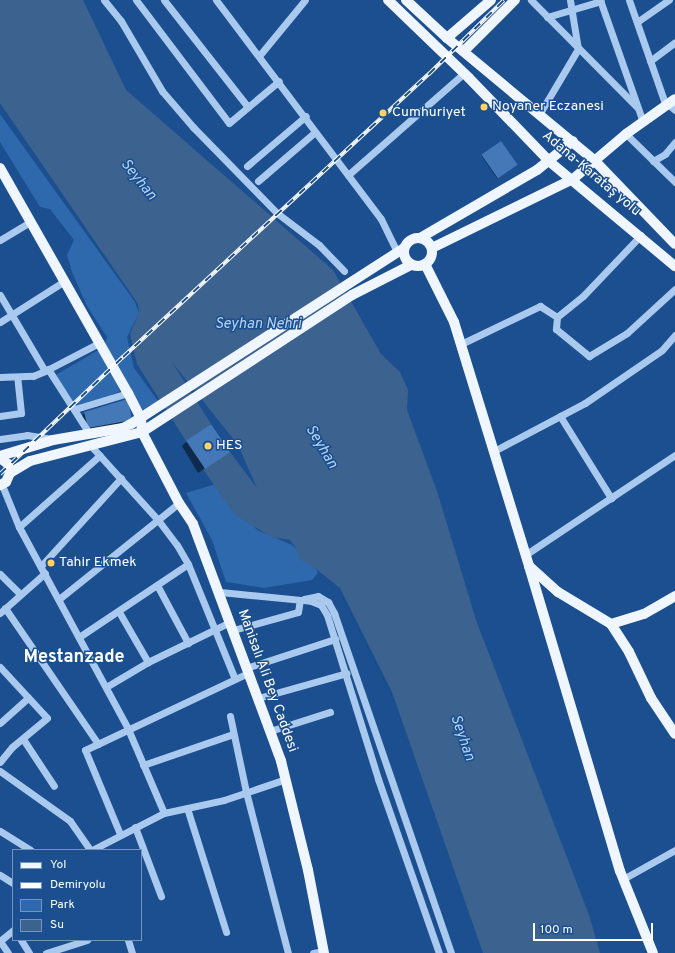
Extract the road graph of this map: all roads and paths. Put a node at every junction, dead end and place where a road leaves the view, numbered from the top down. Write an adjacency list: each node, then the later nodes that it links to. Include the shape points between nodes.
1 (104, 0): 55 (street, via 120,21 162,91 193,127 277,213 318,245)
2 (136, 0): 27 (street, via 229,123)
3 (164, 0): 27 (street)
4 (216, 0): 22 (street)
5 (305, 0): 22 (street)
6 (388, 0): 24 (main road, Adana-Karataş yolu)
7 (406, 0): 18 (main road, Adana-Karataş yolu)
8 (490, 0): 18 (main road)
9 (515, 0): 21 (main road)
10 (531, 0): 16 (street)
11 (570, 0): 15 (street)
12 (629, 0): 17 (street)
13 (670, 0): 17 (street)
14 (601, 1): 15 (street); 28 (street)
15 (572, 9): 16 (street); 20 (street)
16 (547, 17): 20 (street)
17 (637, 22): 23 (street)
18 (447, 38): 21 (main road, Adana-Karataş yolu)
19 (675, 42): 23 (street)
20 (578, 49): 28 (street); 29 (street)
21 (464, 51): 29 (main road, Adana-Karataş yolu)
22 (259, 56): 25 (street)
23 (650, 61): 26 (street)
24 (464, 73): 37 (main road, Adana-Karataş yolu); 41 (street)
25 (279, 81): 27 (street); 30 (street)
26 (671, 105): 31 (main road)
27 (248, 107)
28 (637, 107): 31 (street)
29 (540, 114): 34 (main road, Adana-Karataş yolu)
30 (306, 116): 32 (street); 39 (street)
31 (643, 122): 33 (main road)
32 (315, 132): 41 (street); 43 (street)
33 (626, 134): 36 (main road); 38 (street)
34 (573, 141): 36 (main road, Adana-Karataş yolu); 37 (main road)
35 (675, 142): 38 (street, via 665,154)
36 (595, 161): 42 (main road); 49 (main road, Adana-Karataş yolu)
37 (550, 162): 42 (main road, Adana-Karataş yolu); 47 (main road)
38 (653, 162): 44 (street)
39 (247, 166)
40 (0, 169): 45 (main road)
41 (348, 175): 51 (street)
42 (572, 179): 46 (main road, Adana-Karataş yolu); 50 (main road)
43 (258, 181)
44 (675, 182)
45 (30, 222): 48 (street); 56 (main road)
46 (641, 235): 54 (main road, Adana-Karataş yolu); 60 (street, via 583,296)
47 (420, 238): 50 (main road, via 427,241); 51 (main road, via 408,241)
48 (0, 240)
49 (675, 244)
50 (432, 248): 52 (main road, via 431,257)
51 (401, 250): 53 (main road); 72 (main road)
52 (425, 264): 53 (main road); 64 (main road, via 454,322)
53 (411, 265): 73 (main road, via 352,296)
54 (675, 266)
55 (344, 271)
56 (63, 282): 59 (street); 63 (main road)
57 (675, 289): 60 (street, via 627,333 589,356 556,330)
58 (0, 295): 59 (street)
59 (11, 315): 61 (street); 65 (street)
60 (557, 316): 64 (street, via 540,306)
61 (0, 322)
62 (675, 335): 71 (street, via 662,350 585,403)
63 (98, 343): 65 (street); 68 (main road)
64 (461, 344): 78 (main road)
65 (46, 370): 66 (street, via 33,376); 69 (street)
66 (16, 377): 67 (street); 70 (street, via 21,413)
67 (0, 378)
68 (128, 393): 69 (street); 72 (main road)
69 (74, 409): 74 (street)
70 (0, 416)
71 (560, 416): 78 (street); 85 (street)
72 (141, 418): 73 (main road); 74 (main road, via 123,428)
73 (142, 432): 77 (main road); 86 (main road, Manisalı Ali Bey Caddesi)
74 (89, 433): 76 (main road)
75 (0, 439): 76 (street, via 28,435)
76 (53, 440): 81 (main road)
77 (92, 447): 79 (street); 82 (main road, via 30,461)
78 (494, 451): 89 (main road)
79 (100, 455): 83 (street); 88 (street)
80 (675, 455): 85 (street)
81 (0, 457): 82 (main road, via 8,464)
82 (10, 472): 84 (main road)
83 (121, 478): 87 (street); 91 (street)
84 (1, 485): 88 (street)
85 (611, 498): 89 (street)
86 (179, 503): 87 (street); 96 (main road, Manisalı Ali Bey Caddesi, via 193,524)
87 (158, 520): 90 (street); 99 (street)
88 (19, 527): 91 (street)
89 (526, 555): 92 (main road)
90 (188, 564): 95 (street); 105 (street)
91 (40, 566): 93 (street)
92 (529, 566): 103 (main road, via 558,592); 141 (main road)
93 (45, 573): 97 (street); 99 (street)
94 (0, 574): 97 (street)
95 (157, 585): 102 (street); 108 (street)
96 (220, 592): 100 (street); 104 (main road, Manisalı Ali Bey Caddesi)
97 (20, 594): 101 (street)
98 (675, 596): 103 (main road, via 644,614)
99 (59, 599): 106 (street)
100 (300, 600): 104 (street, via 298,612); 107 (street, via 321,605); 157 (street, via 318,596 328,602 334,613)
101 (3, 610): 125 (street)
102 (119, 612): 106 (street); 109 (street)
103 (611, 624): 123 (main road, via 629,652 651,698)
104 (232, 626): 105 (street); 111 (main road, Manisalı Ali Bey Caddesi)
105 (213, 629): 108 (street); 113 (street)
106 (79, 637): 114 (street)
107 (335, 639): 111 (street); 112 (street)
108 (188, 642): 109 (street)
109 (148, 662): 114 (street)
110 (0, 667): 115 (street)
111 (247, 671): 113 (street); 116 (main road, Manisalı Ali Bey Caddesi)
112 (347, 673): 116 (street); 156 (street, via 378,779)
113 (235, 679): 120 (street)
114 (106, 687): 120 (street)
115 (28, 698): 119 (street); 124 (street, via 47,718)
116 (258, 698): 121 (main road, Manisalı Ali Bey Caddesi)
117 (330, 712): 121 (street)
118 (230, 716): 122 (street)
119 (0, 723)
120 (128, 730): 125 (street); 127 (street)
121 (270, 731): 129 (main road, Manisalı Ali Bey Caddesi)
122 (233, 734): 127 (street); 131 (street)
123 (675, 734)
124 (22, 739): 126 (street); 130 (street)
125 (98, 744): 136 (street, via 85,750)
126 (0, 762)
127 (144, 765): 133 (street)
128 (0, 771): 138 (street, via 70,821)
129 (286, 779): 131 (street); 150 (main road, Manisalı Ali Bey Caddesi, via 308,870)
130 (54, 786)
131 (246, 792): 132 (street); 155 (street)
132 (187, 808): 133 (street); 145 (street)
133 (164, 813): 134 (street)
134 (135, 827): 136 (street); 143 (street)
135 (0, 832): 137 (street)
136 (120, 834): 138 (street)
137 (29, 849)
138 (94, 849)
139 (675, 850): 141 (street)
140 (1, 877): 142 (street)
141 (623, 879): 158 (main road)
142 (12, 882)
143 (161, 896)
144 (12, 931): 146 (street)
145 (226, 932)
146 (0, 941): 151 (street)
147 (22, 941): 152 (street)
148 (84, 941): 153 (street)
149 (128, 941): 154 (street)
150 (320, 952)
151 (8, 953)
152 (29, 953)
153 (46, 953)
154 (132, 953)
155 (288, 953)
156 (440, 953)
157 (451, 953)
158 (653, 953)

